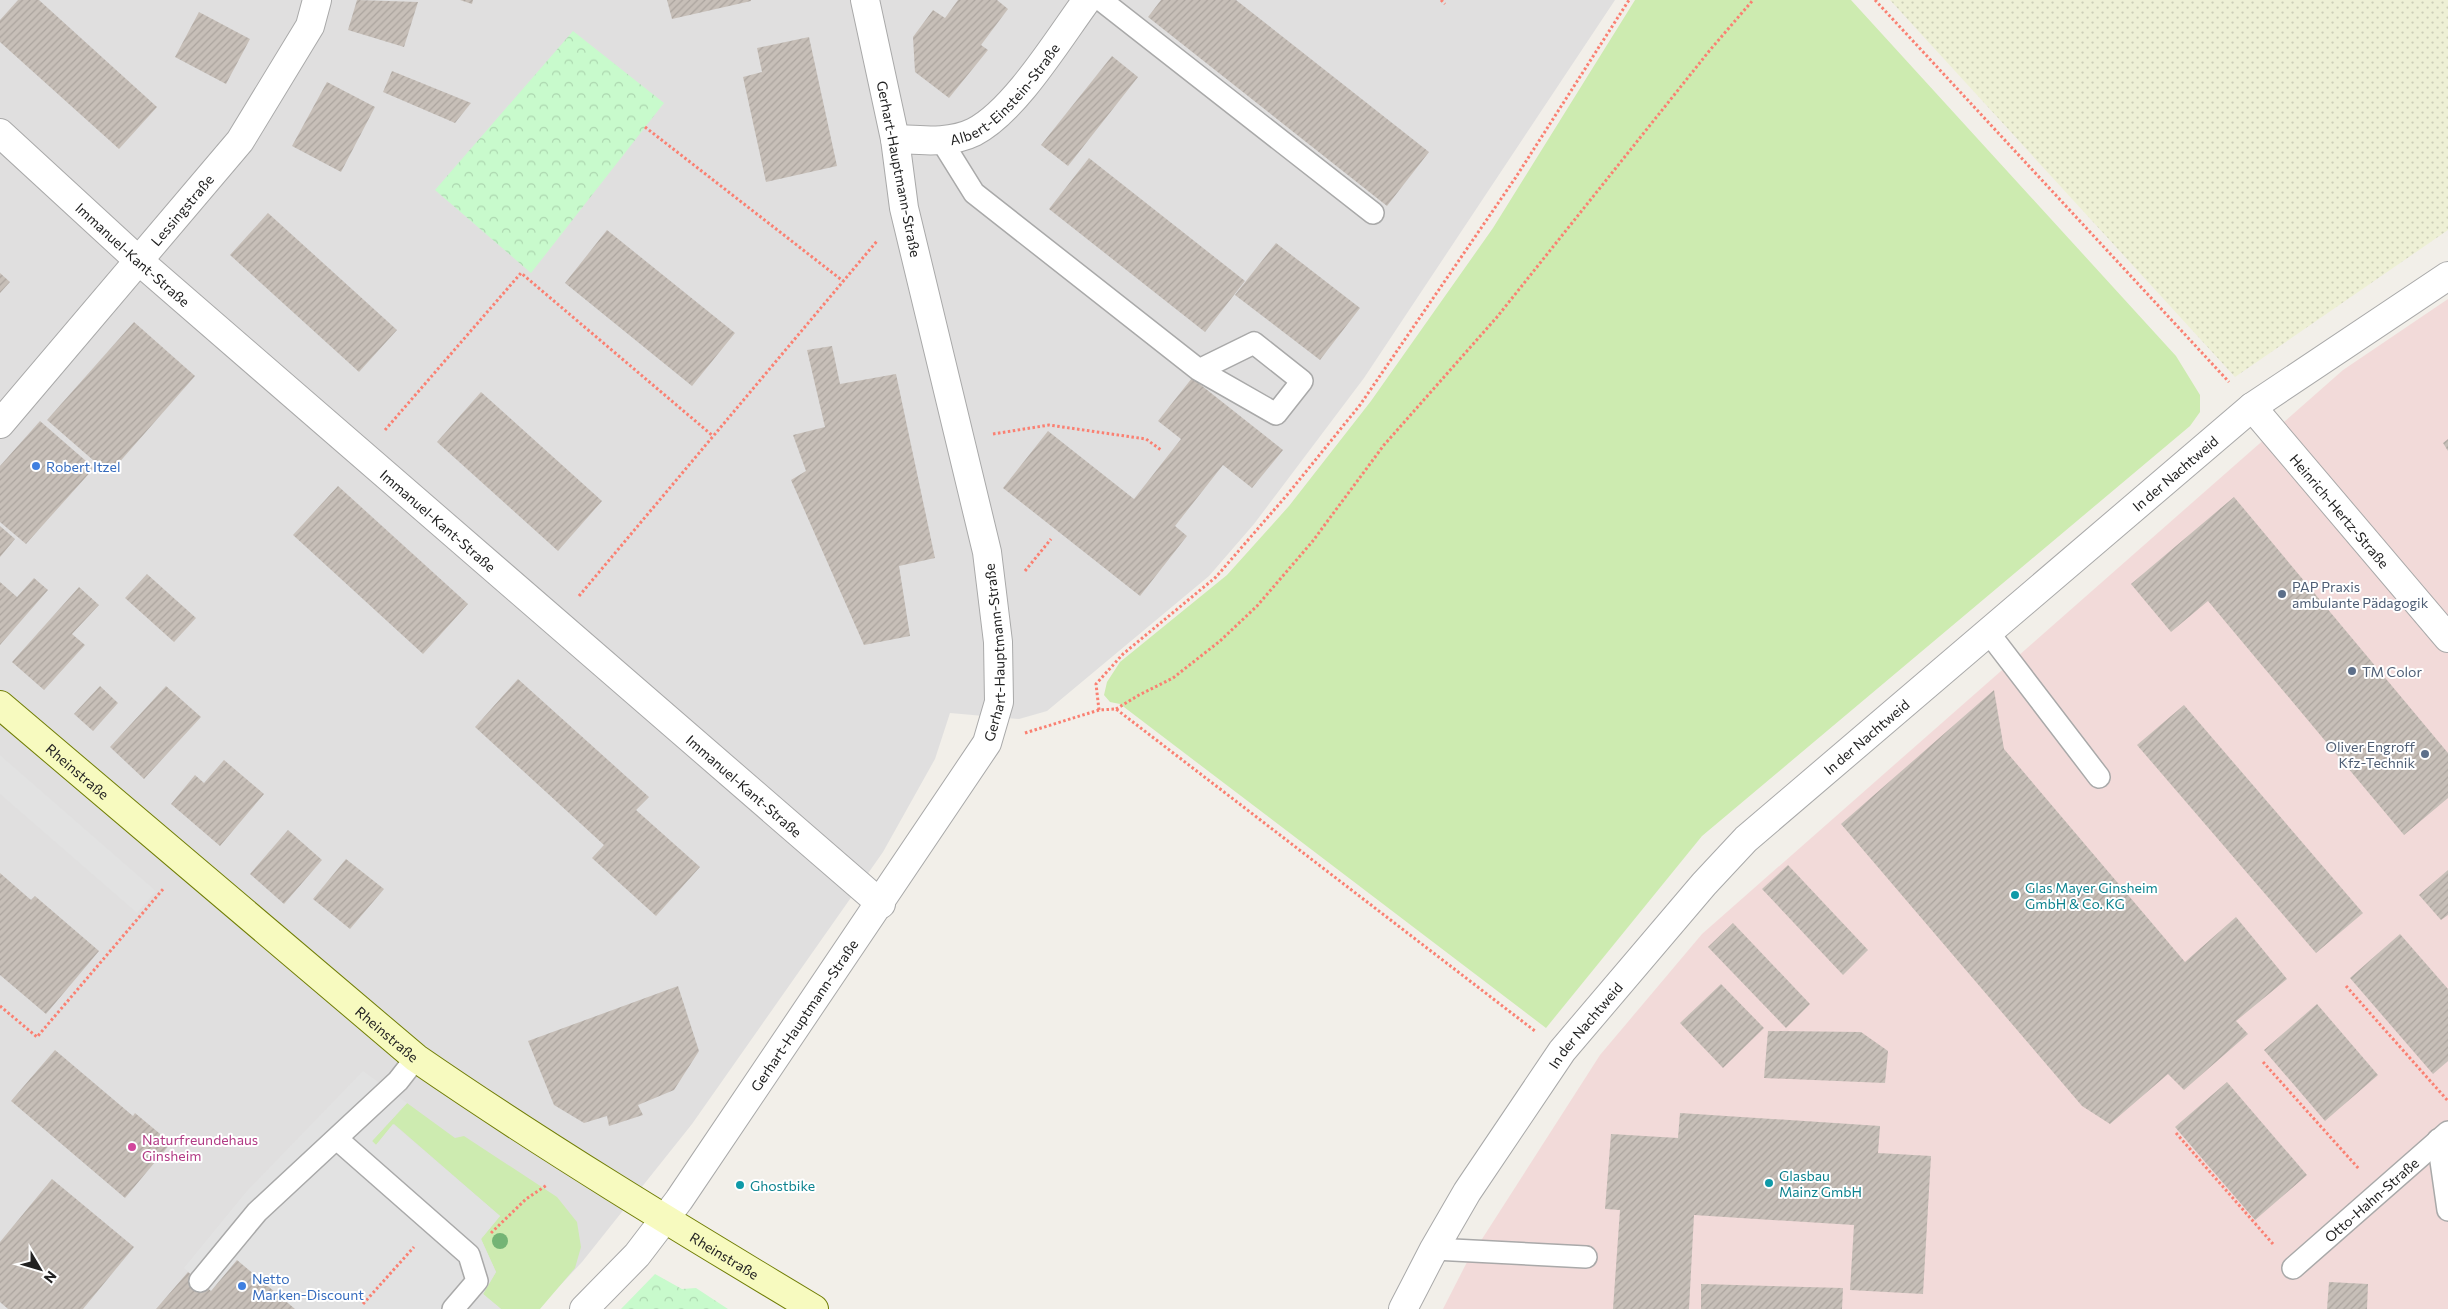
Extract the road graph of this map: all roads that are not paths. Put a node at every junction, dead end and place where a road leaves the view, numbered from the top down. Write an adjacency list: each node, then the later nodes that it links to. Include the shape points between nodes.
1 (317, 0): 9 (street, Lessingstraße, via 310,26 240,141)
2 (865, 0): 6 (street, Gerhart-Hauptmann-Straße)
3 (1088, 0): 7 (street, Albert-Einstein-Straße, via 1015,98 996,118 972,133)
4 (1101, 0): 8 (lane)
5 (0, 133): 9 (street, Immanuel-Kant-Straße)
6 (895, 139): 7 (street, Albert-Einstein-Straße); 18 (street, Gerhart-Hauptmann-Straße, via 904,208 987,552 998,642 999,702 987,743)
7 (941, 140): 11 (lane, via 974,193)
8 (1373, 213)
9 (138, 260): 13 (street, Lessingstraße); 18 (street, Immanuel-Kant-Straße)
10 (2448, 276): 12 (street, In der Nachtweid)
11 (1199, 370)
12 (2252, 407): 14 (street, In der Nachtweid); 15 (street, Heinrich-Hertz-Straße)
13 (0, 424)
14 (1988, 632): 17 (lane); 24 (street, In der Nachtweid, via 1746,840 1704,884 1562,1051 1467,1192)
15 (2448, 638)
16 (0, 705): 19 (main road, Rheinstraße)
17 (2099, 776)
18 (880, 904): 23 (street, Gerhart-Hauptmann-Straße)
19 (416, 1058): 21 (lane, via 398,1081); 23 (main road, Rheinstraße)
20 (2443, 1136): 22 (lane); 26 (lane, Otto-Hahn-Straße)
21 (337, 1139): 27 (lane, via 258,1212); 28 (lane, via 469,1255 477,1281)
22 (2448, 1210)
23 (666, 1220): 29 (street, Gerhart-Hauptmann-Straße); 30 (main road, Rheinstraße)
24 (1434, 1249): 25 (lane); 31 (street, In der Nachtweid)
25 (1586, 1257)
26 (2293, 1268)
27 (200, 1281)
28 (453, 1309)
29 (584, 1309)
30 (814, 1309)
31 (1403, 1309)

